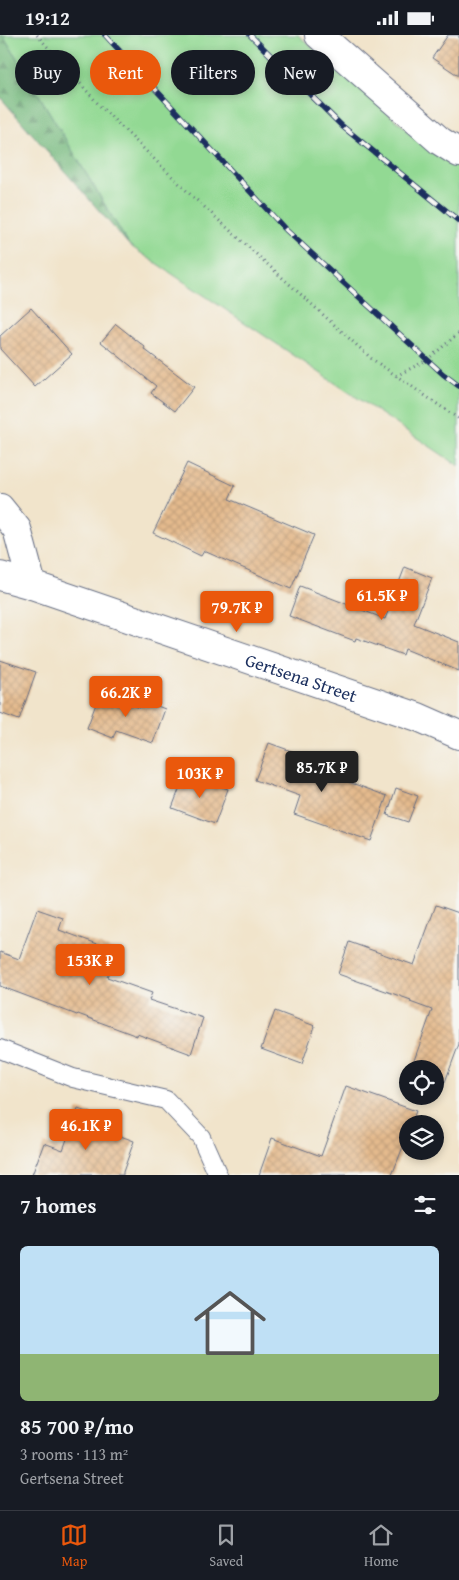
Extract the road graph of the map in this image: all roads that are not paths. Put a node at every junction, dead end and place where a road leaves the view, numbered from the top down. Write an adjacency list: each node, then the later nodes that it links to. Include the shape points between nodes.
1 (318, 35): 2 (street, via 440,141)
2 (459, 153)
3 (0, 507): 5 (street, via 17,529)
4 (0, 576): 5 (street, Gertsena Street)
5 (32, 585): 6 (street, Gertsena Street, via 418,717)
6 (459, 735)
7 (0, 1049): 8 (lane, via 73,1078 166,1101 201,1137)
8 (218, 1175)

